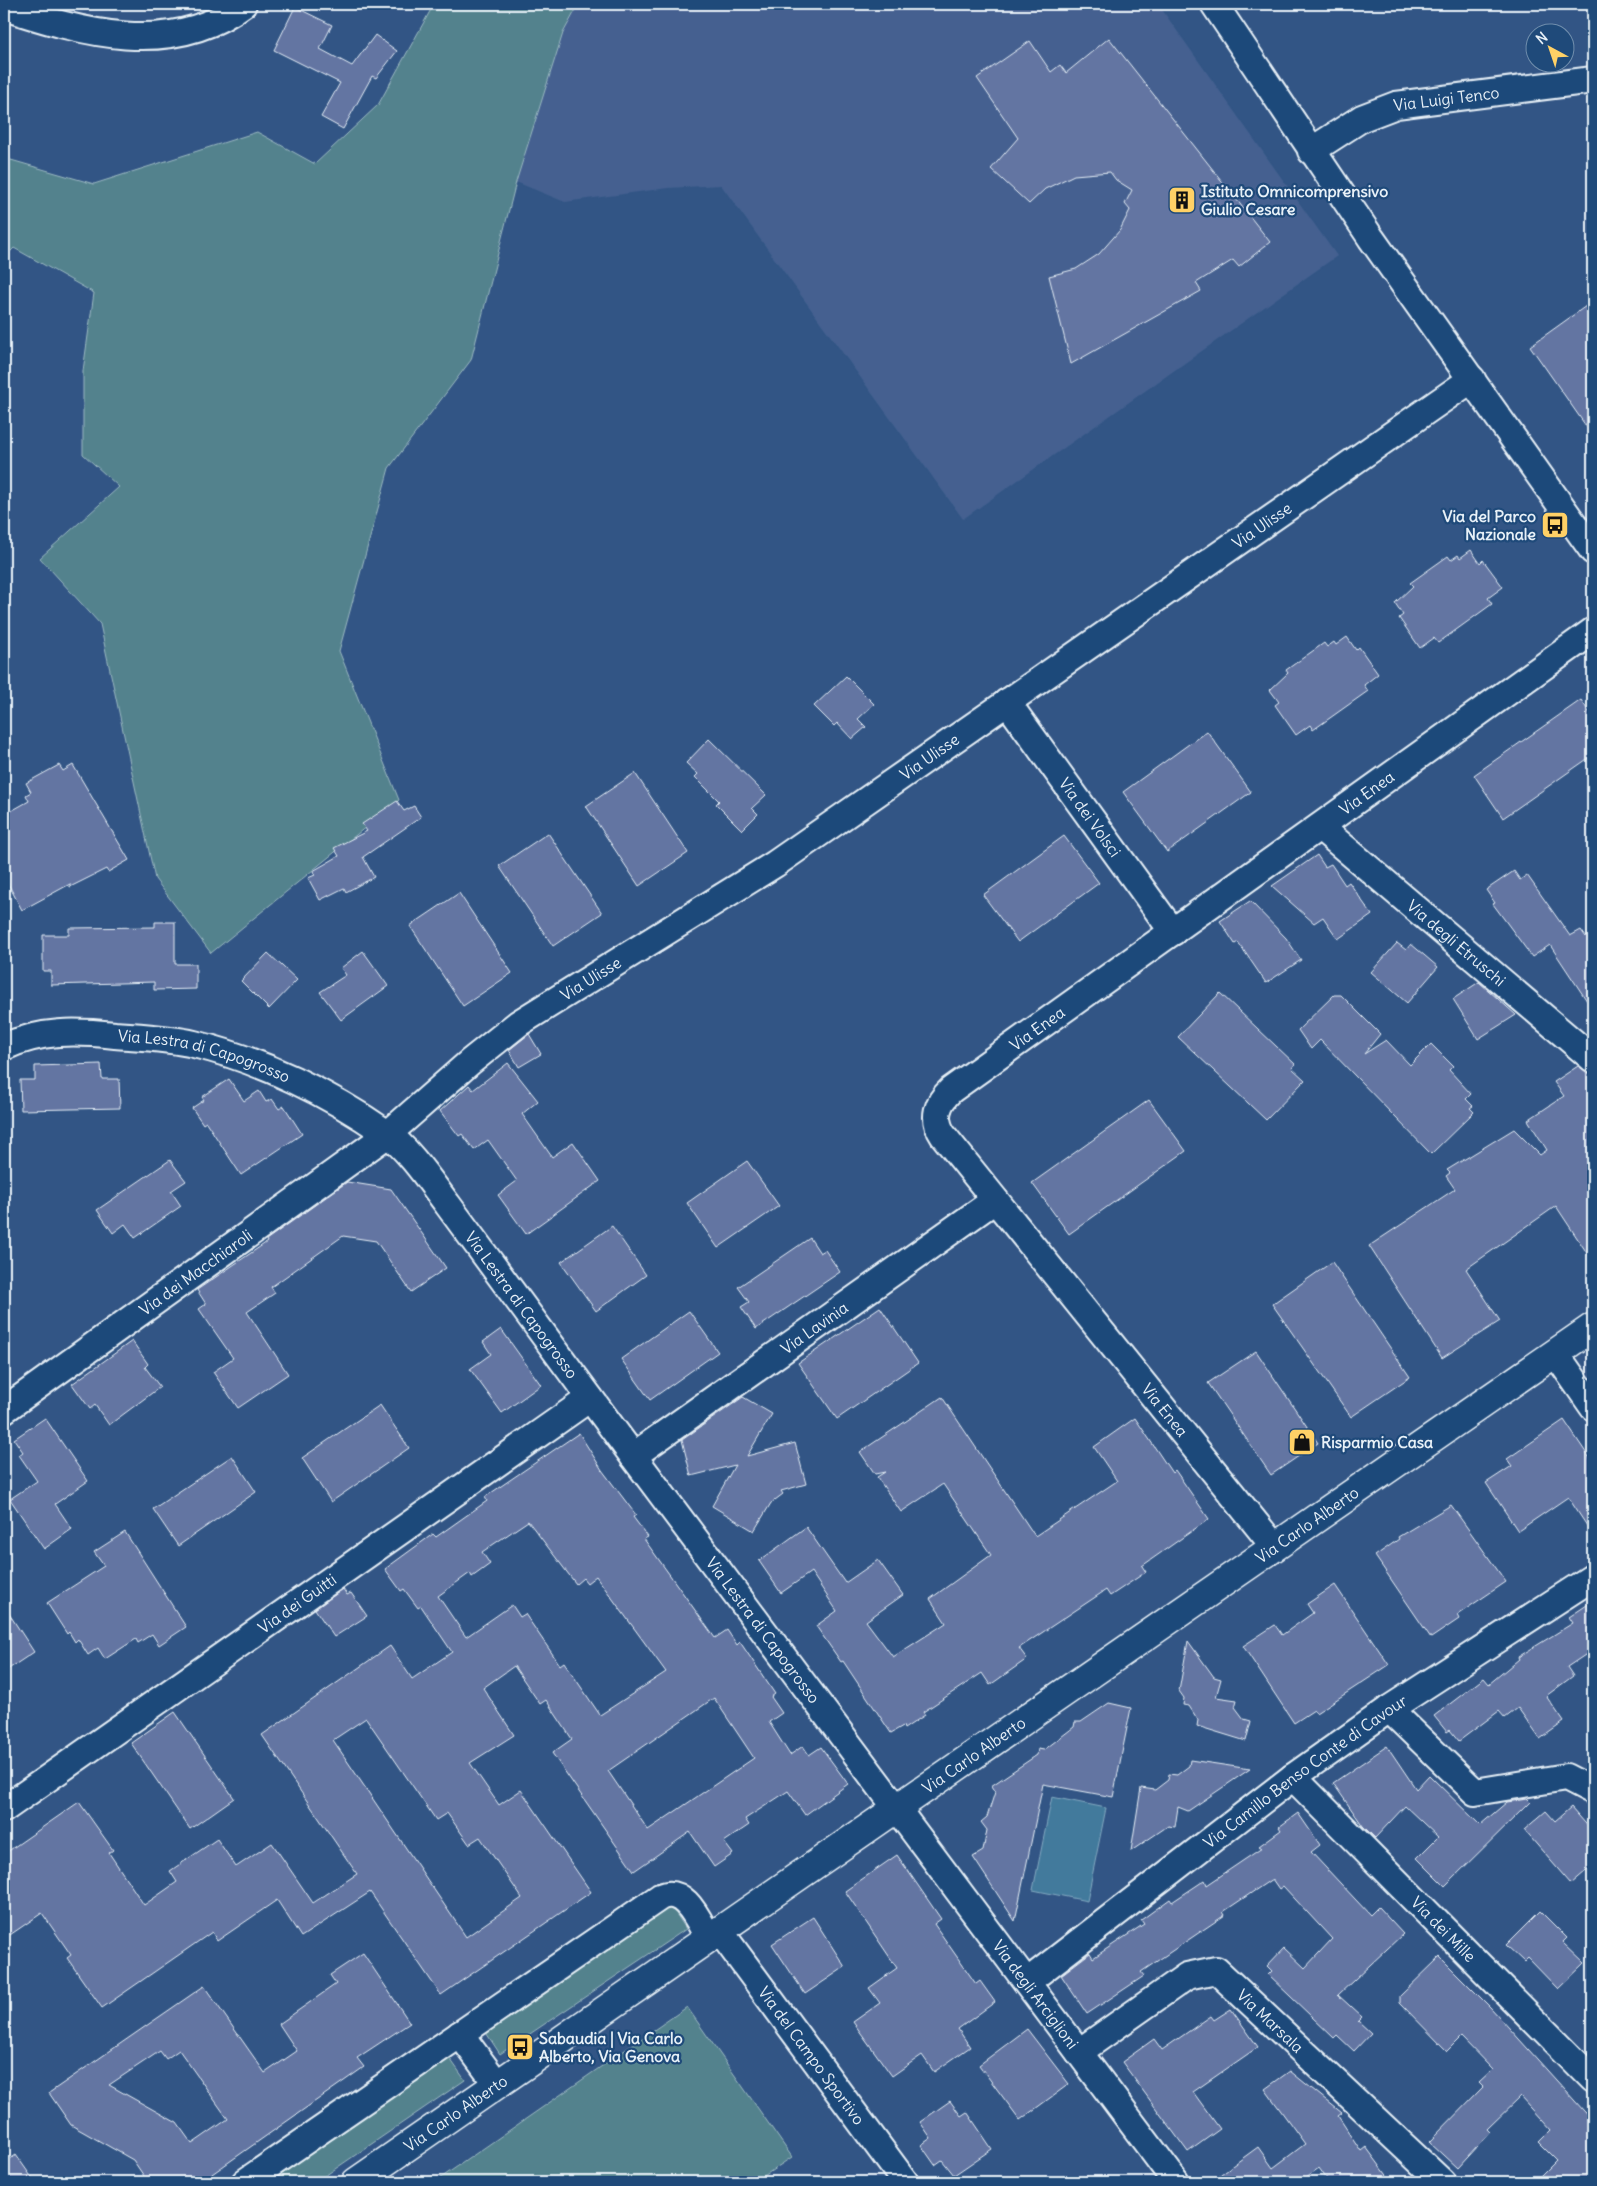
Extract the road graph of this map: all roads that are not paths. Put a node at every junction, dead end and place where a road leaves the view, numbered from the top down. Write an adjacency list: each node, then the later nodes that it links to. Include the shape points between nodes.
1 (243, 4): 3 (street, via 204,26 141,37 70,28)
2 (1214, 4): 5 (street)
3 (4, 7)
4 (1593, 80): 5 (street, Via Luigi Tenco, via 1396,105 1362,118)
5 (1311, 151): 6 (street)
6 (1472, 379): 7 (street); 9 (street, Via Ulisse)
7 (1593, 551)
8 (1593, 631): 10 (street, Via Enea)
9 (1008, 702): 11 (street, Via dei Volsci); 14 (street, Via Ulisse, via 775,864 519,1023)
10 (1320, 828): 11 (street, Via Enea); 13 (street, Via degli Etruschi)
11 (1173, 932): 15 (street, Via Enea, via 951,1090 941,1102 937,1112 939,1128)
12 (4, 1047): 14 (street, Via Lestra di Capogrosso, via 30,1037 62,1031 195,1044 301,1085)
13 (1593, 1059)
14 (388, 1134): 18 (street, Via Lestra di Capogrosso, via 440,1194); 20 (street, Via dei Macchiaroli)
15 (995, 1200): 21 (street, Via Lavinia); 22 (street, Via Enea)
16 (1593, 1327): 17 (street, Via Carlo Alberto)
17 (1556, 1354): 19 (street); 22 (street, Via Carlo Alberto)
18 (590, 1398): 21 (street, Via Lestra di Capogrosso); 28 (street, Via dei Guitti)
19 (1593, 1407)
20 (4, 1410)
21 (633, 1456): 27 (street, Via Lestra di Capogrosso)
22 (1274, 1546): 27 (street, Via Carlo Alberto)
23 (1593, 1577): 24 (street, Via Camillo Benso Conte di Cavour)
24 (1390, 1709): 25 (street, Via Camillo Benso Conte di Cavour); 26 (street, via 1475,1792 1566,1777)
25 (1293, 1777): 30 (street, Via Camillo Benso Conte di Cavour); 33 (street, Via dei Mille)
26 (1593, 1791)
27 (896, 1807): 29 (street, Via Carlo Alberto); 30 (street, Via degli Arciglioni)
28 (4, 1809)
29 (714, 1933): 31 (street, Via del Campo Sportivo, via 685,1901 674,1894 666,1894); 34 (street, Via Carlo Alberto); 37 (street, Via del Campo Sportivo)
30 (1027, 1982): 32 (street, Via degli Arciglioni)
31 (460, 2034): 34 (street); 35 (street)
32 (1079, 2052): 38 (street, Via degli Arciglioni); 39 (street, Via Marsala, via 1187,1976 1216,1970)
33 (1593, 2080)
34 (497, 2084): 36 (street, Via Carlo Alberto)
35 (245, 2182)
36 (356, 2182)
37 (905, 2182)
38 (1176, 2182)
39 (1442, 2182)

